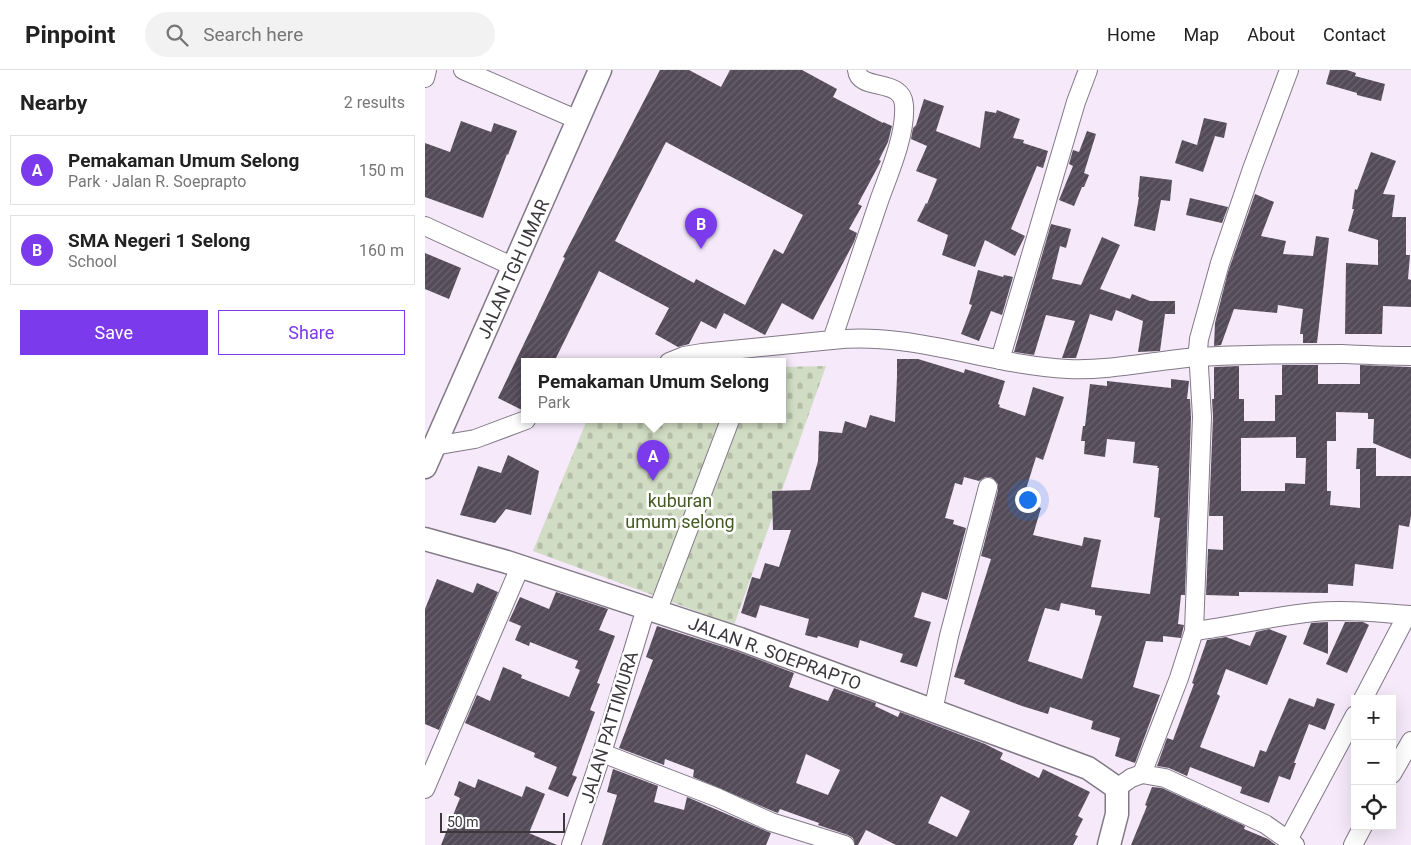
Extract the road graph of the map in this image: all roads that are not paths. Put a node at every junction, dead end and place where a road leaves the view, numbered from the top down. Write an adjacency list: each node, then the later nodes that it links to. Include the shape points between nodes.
1 (427, 70): 7 (street)
2 (463, 70): 8 (street)
3 (600, 70): 8 (main road, JALAN TGH UMAR)
4 (857, 70): 11 (street, via 862,80 900,94 904,104 903,118 895,156)
5 (1088, 70): 16 (street)
6 (1289, 70): 14 (street, via 1220,263 1202,325)
7 (425, 78)
8 (578, 120): 10 (main road, JALAN TGH UMAR)
9 (425, 226): 10 (street)
10 (514, 267): 19 (main road, JALAN TGH UMAR)
11 (832, 340): 12 (street); 16 (street, via 899,340)
12 (754, 356): 15 (street, via 702,353)
13 (1411, 356): 14 (street)
14 (1199, 357): 16 (street, via 1071,369); 26 (street, via 1202,417)
15 (679, 358)
16 (1000, 360)
17 (521, 422): 19 (street, via 475,439)
18 (729, 423): 24 (street, JALAN PATTIMURA)
19 (434, 446): 20 (main road, JALAN TGH UMAR)
20 (425, 467)
21 (988, 487): 28 (street)
22 (425, 539): 23 (main road, JALAN R. SOEPRAPTO)
23 (520, 567): 24 (main road, JALAN R. SOEPRAPTO); 35 (street)
24 (652, 610): 28 (main road, JALAN R. SOEPRAPTO); 31 (street, JALAN PATTIMURA)
25 (1409, 615): 26 (street, via 1317,612); 27 (street)
26 (1194, 631): 33 (street)
27 (1365, 695)
28 (933, 711): 34 (main road, JALAN R. SOEPRAPTO, via 1088,768)
29 (1351, 723): 37 (street)
30 (1411, 741): 32 (street)
31 (602, 753): 38 (street, JALAN PATTIMURA); 39 (street, via 771,822)
32 (1396, 767)
33 (1143, 774): 34 (street); 37 (street, via 1165,778 1265,824)
34 (1117, 788): 40 (main road, via 1117,814)
35 (425, 789)
36 (1361, 830): 41 (street)
37 (1291, 843)
38 (571, 845)
39 (845, 845)
40 (1109, 845)
41 (1353, 845)

